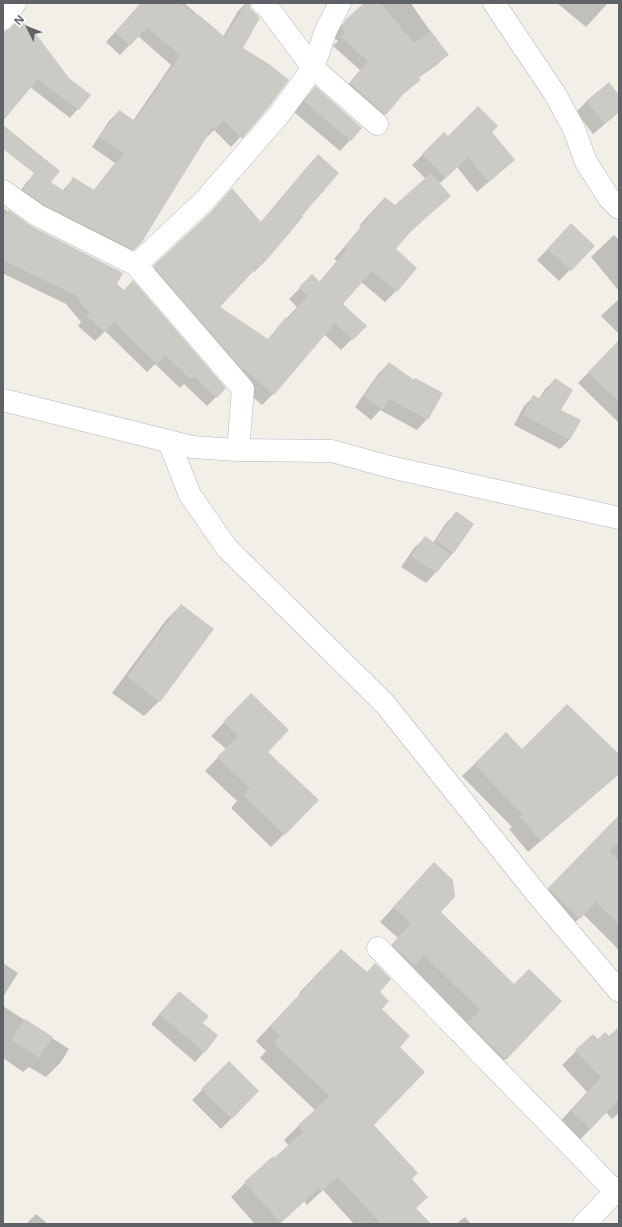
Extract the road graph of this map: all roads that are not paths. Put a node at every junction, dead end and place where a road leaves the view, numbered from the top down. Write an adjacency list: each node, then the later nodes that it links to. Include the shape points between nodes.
1 (15, 3): 5 (street)
2 (262, 3): 6 (street)
3 (340, 3): 6 (street, via 326,30)
4 (494, 3): 9 (street, via 555,94 574,129 586,162)
5 (3, 19)
6 (313, 68): 7 (street); 10 (street, via 278,116 204,201)
7 (377, 124)
8 (3, 191): 10 (street, via 38,215)
9 (619, 208)
10 (136, 265): 13 (street, via 243,389)
11 (3, 400): 12 (street)
12 (168, 442): 13 (street, via 192,447); 16 (street, via 190,495 227,548 385,704 536,893)
13 (238, 450): 14 (street, via 332,451 390,467)
14 (619, 518)
15 (378, 948): 17 (street)
16 (619, 991)
17 (617, 1190): 18 (street)
18 (584, 1224)

